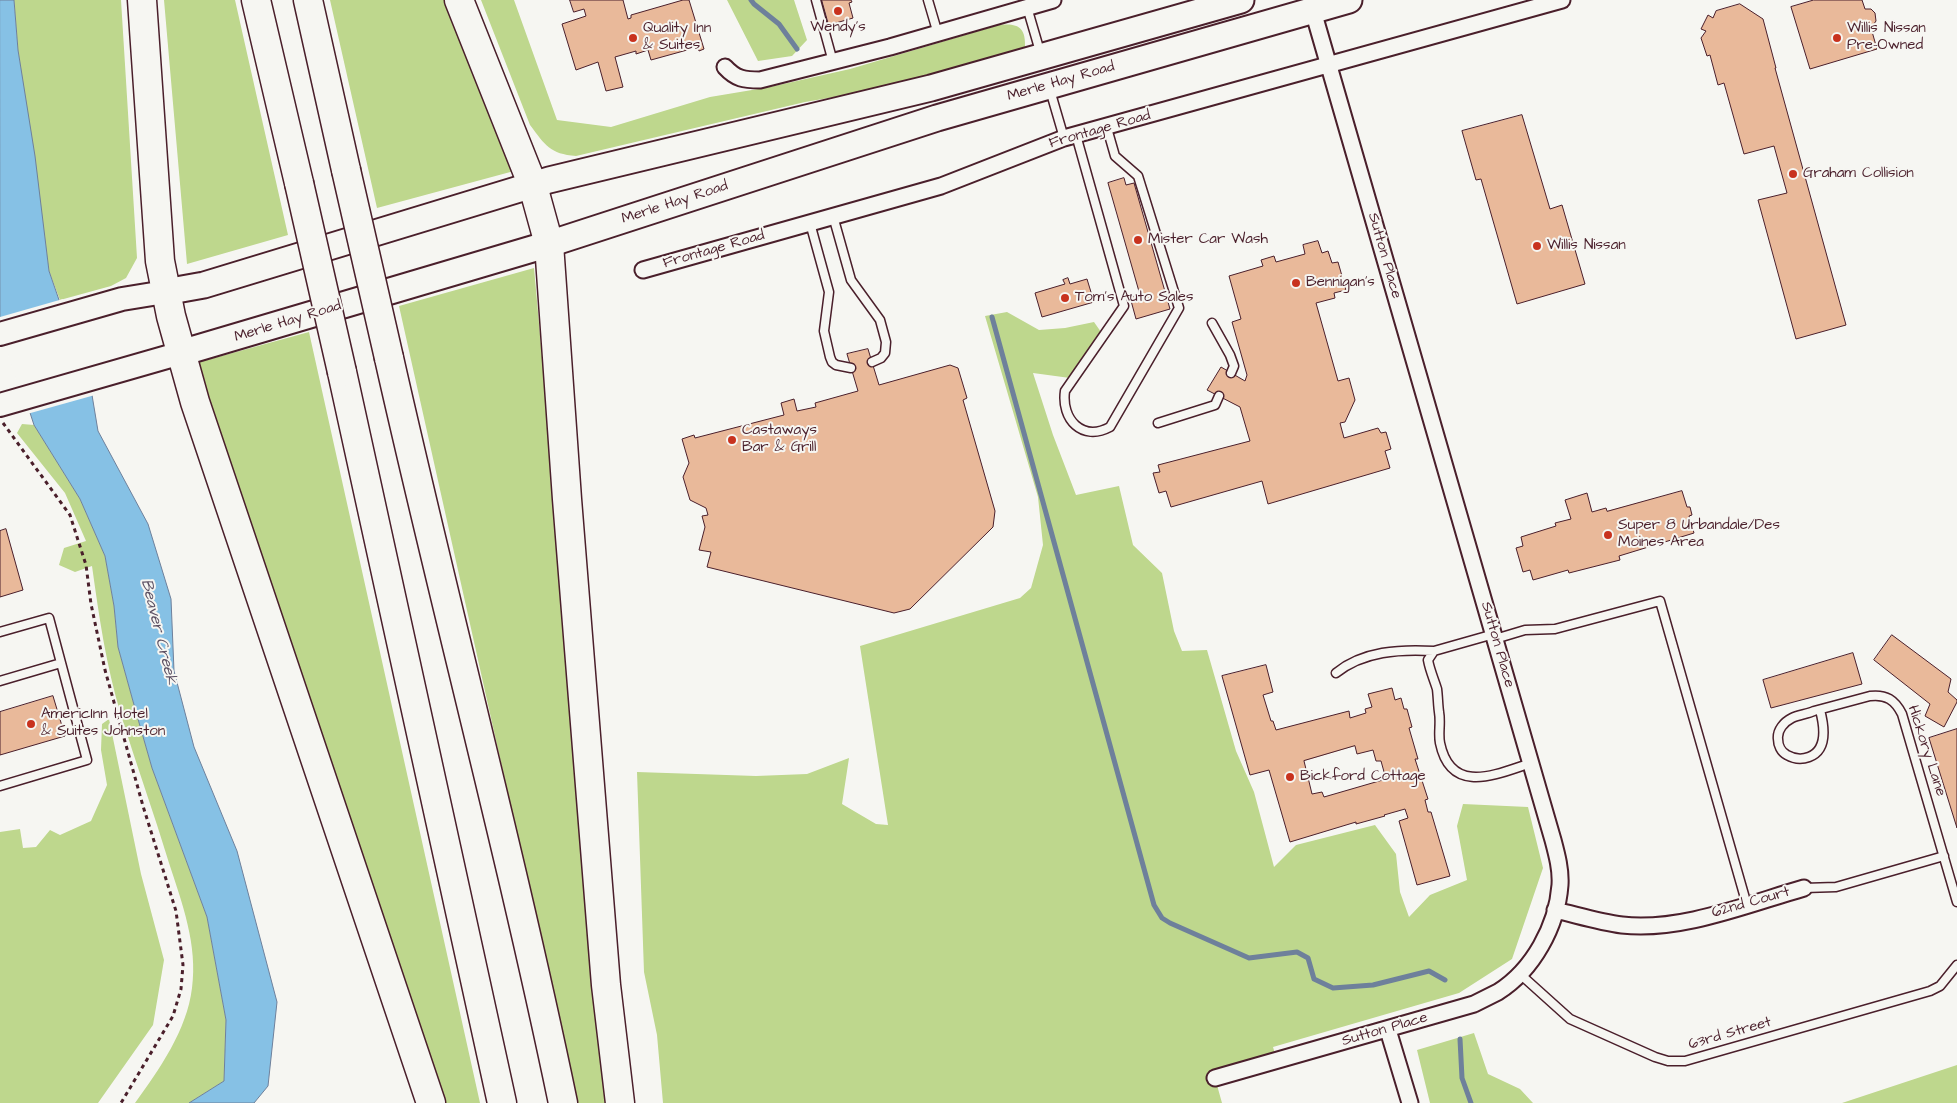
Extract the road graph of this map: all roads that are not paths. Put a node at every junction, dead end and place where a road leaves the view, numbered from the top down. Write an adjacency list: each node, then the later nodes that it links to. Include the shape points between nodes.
1 (142, 0): 26 (highway, via 160,261)
2 (256, 0): 55 (highway, bridge, via 342,372)
3 (308, 0): 56 (highway, bridge, via 421,500 537,976)
4 (459, 0): 21 (highway)
5 (816, 0): 15 (lane)
6 (928, 0): 13 (lane)
7 (1053, 0): 12 (street)
8 (1241, 0): 14 (main road, Merle Hay Road)
9 (1349, 0): 11 (main road, Merle Hay Road)
10 (1562, 0): 16 (street, Frontage Road)
11 (1311, 5): 16 (street, Sutton Place); 18 (main road, Merle Hay Road)
12 (1027, 8): 13 (street); 14 (lane)
13 (938, 34): 15 (street)
14 (1041, 56): 21 (main road, Merle Hay Road, via 931,88)
15 (833, 62): 17 (street, via 760,80 743,80)
16 (1328, 66): 19 (street, Frontage Road); 37 (street, Sutton Place)
17 (724, 67)
18 (1049, 86): 20 (lane); 24 (main road, Merle Hay Road, via 937,118)
19 (1107, 128): 20 (street, Frontage Road); 20 (lane, via 1115,156 1138,176 1179,308 1110,427 1103,431 1087,431 1077,426 1069,418 1064,405 1065,391 1124,306)
20 (1070, 137): 22 (street, Frontage Road, via 941,186)
21 (533, 186): 24 (highway); 26 (main road, Merle Hay Road, via 204,285)
22 (833, 216): 23 (street, Frontage Road); 30 (lane, via 851,280 880,320 886,342 885,353)
23 (810, 223): 25 (street, Frontage Road); 31 (lane, via 829,292 824,331 830,357 836,365)
24 (549, 244): 29 (main road, Merle Hay Road); 57 (highway, via 605,975)
25 (642, 270)
26 (165, 292): 28 (main road, Merle Hay Road, via 98,305); 29 (highway)
27 (1212, 323): 32 (lane, via 1230,355 1234,366)
28 (0, 334)
29 (181, 353): 34 (main road, Merle Hay Road); 54 (highway)
30 (872, 362)
31 (851, 368)
32 (1231, 373)
33 (1219, 396): 35 (lane, via 1215,404 1206,409)
34 (1, 412)
35 (1158, 423)
36 (0, 632): 39 (lane, via 49,618)
37 (1494, 637): 38 (lane); 43 (street, Sutton Place); 48 (lane, via 1525,630 1555,629 1660,601)
38 (1434, 651): 40 (lane, via 1395,650 1347,664); 43 (lane, via 1428,660 1437,690 1440,741 1444,756 1453,769 1465,776 1482,778)
39 (61, 663): 41 (lane); 44 (lane, via 87,760)
40 (1336, 673)
41 (0, 681)
42 (1820, 710): 42 (lane, Hickory Lane, via 1792,718 1781,726 1777,736 1784,754 1804,759 1820,749 1824,726); 45 (lane, Hickory Lane, via 1878,695 1888,697 1898,705)
43 (1531, 762): 49 (street, Sutton Place, via 1559,864 1560,885)
44 (0, 786)
45 (1944, 856): 46 (lane, 62nd Court, via 1836,887); 47 (lane)
46 (1804, 888): 48 (street, 62nd Court)
47 (1957, 902)
48 (1747, 904): 49 (street, 62nd Court, via 1678,923 1652,926 1623,925)
49 (1555, 910): 51 (street, Sutton Place, via 1538,950)
50 (1957, 966): 51 (lane, 63rd Street, via 1940,986 1930,991 1685,1061 1668,1061 1570,1019)
51 (1520, 974): 52 (street, Sutton Place, via 1499,991 1474,1004)
52 (1388, 1030): 53 (street, Sutton Place); 58 (street)
53 (1215, 1078)
54 (431, 1103)
55 (502, 1103)
56 (564, 1103)
57 (620, 1103)
58 (1410, 1103)

